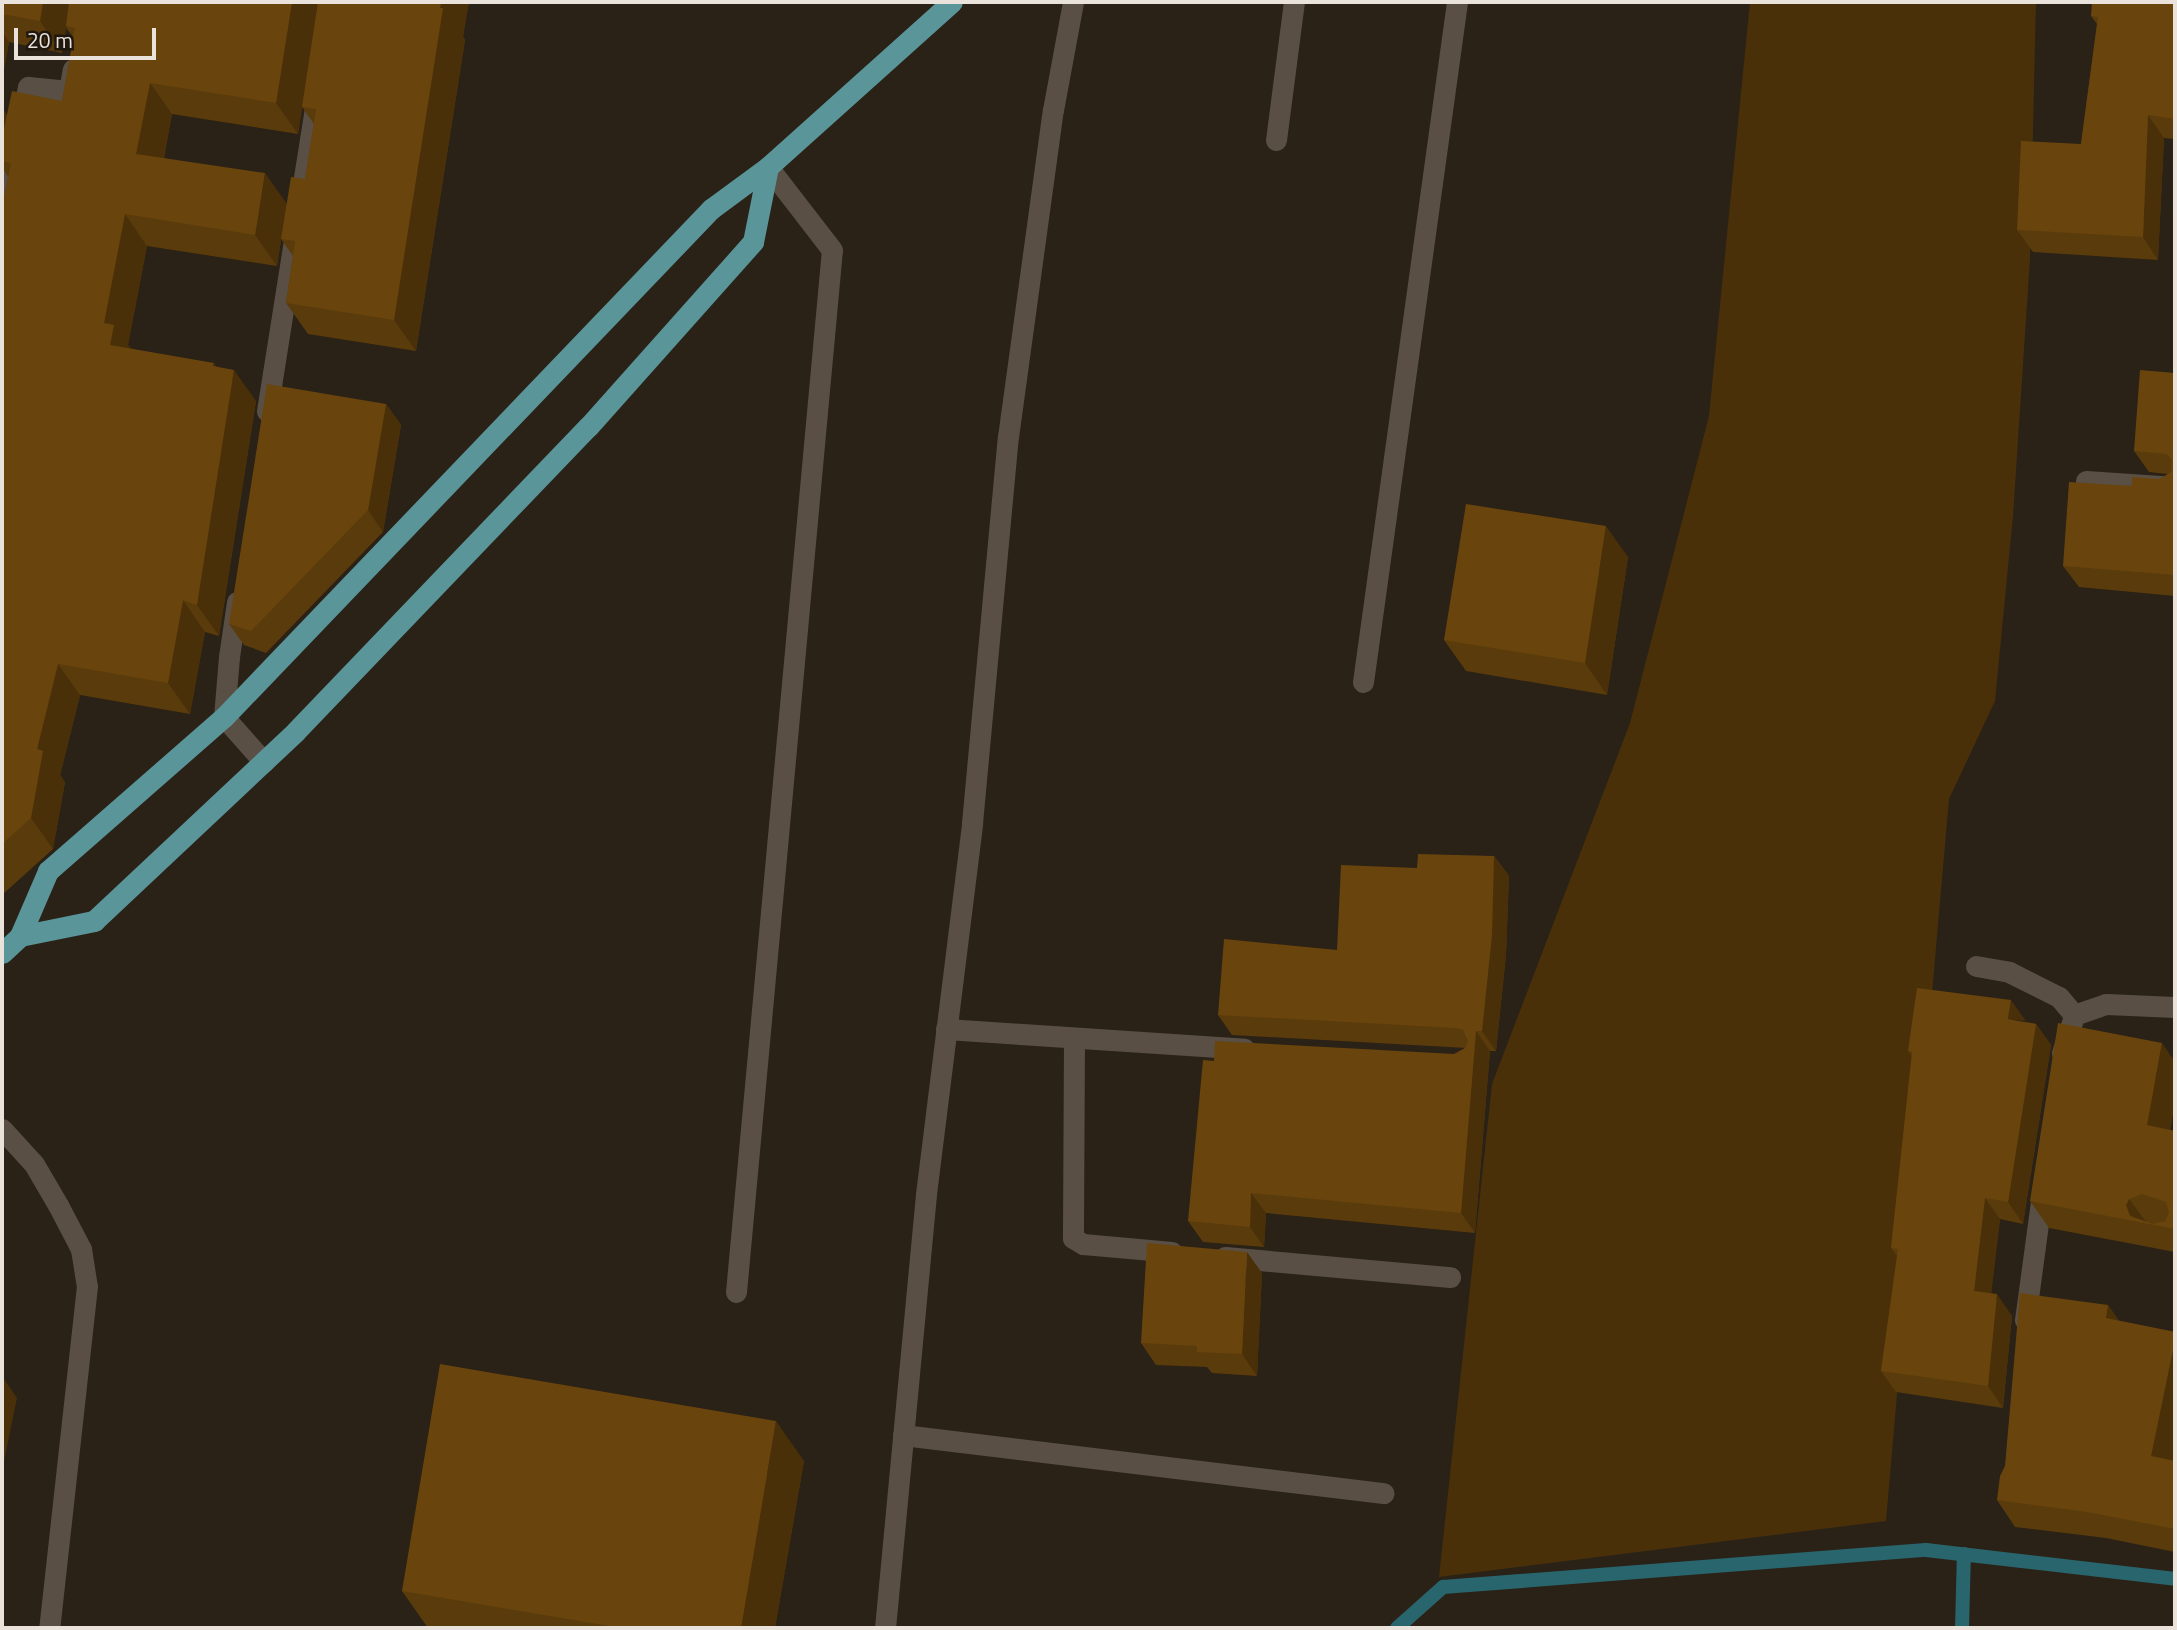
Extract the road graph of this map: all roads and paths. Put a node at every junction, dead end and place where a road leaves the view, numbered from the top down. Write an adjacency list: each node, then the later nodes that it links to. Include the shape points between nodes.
1 (952, 2): 8 (main road)
2 (1073, 2): 22 (street, via 1053,110 1008,437 972,823)
3 (1294, 2): 7 (street)
4 (1457, 2): 14 (street)
5 (75, 53): 9 (street, via 69,91 28,87)
6 (321, 70): 10 (street)
7 (1276, 140)
8 (768, 167): 15 (main road, via 712,209); 16 (main road, via 753,242 588,427); 29 (street, via 832,250)
9 (2, 207)
10 (263, 438)
11 (2086, 481): 12 (street)
12 (2175, 486)
13 (242, 575): 15 (street)
14 (1363, 682)
15 (224, 717): 16 (street); 17 (main road, via 48,871)
16 (264, 762): 17 (main road, via 94,921)
17 (20, 936): 18 (main road)
18 (2, 953)
19 (1976, 966): 21 (street, via 2009,972 2059,997)
20 (2175, 1007): 21 (street, via 2106,1004)
21 (2074, 1015): 25 (street)
22 (946, 1029): 23 (street); 31 (street)
23 (1074, 1040): 24 (street); 28 (street, via 1073,1238 1083,1244)
24 (1265, 1050)
25 (2058, 1074)
26 (2, 1129): 33 (street, via 34,1164 58,1205 81,1250 87,1286)
27 (2045, 1169): 30 (street)
28 (1450, 1277)
29 (736, 1292)
30 (2022, 1345)
31 (903, 1436): 32 (street); 34 (street)
32 (1384, 1493)
33 (49, 1628)
34 (885, 1628)

